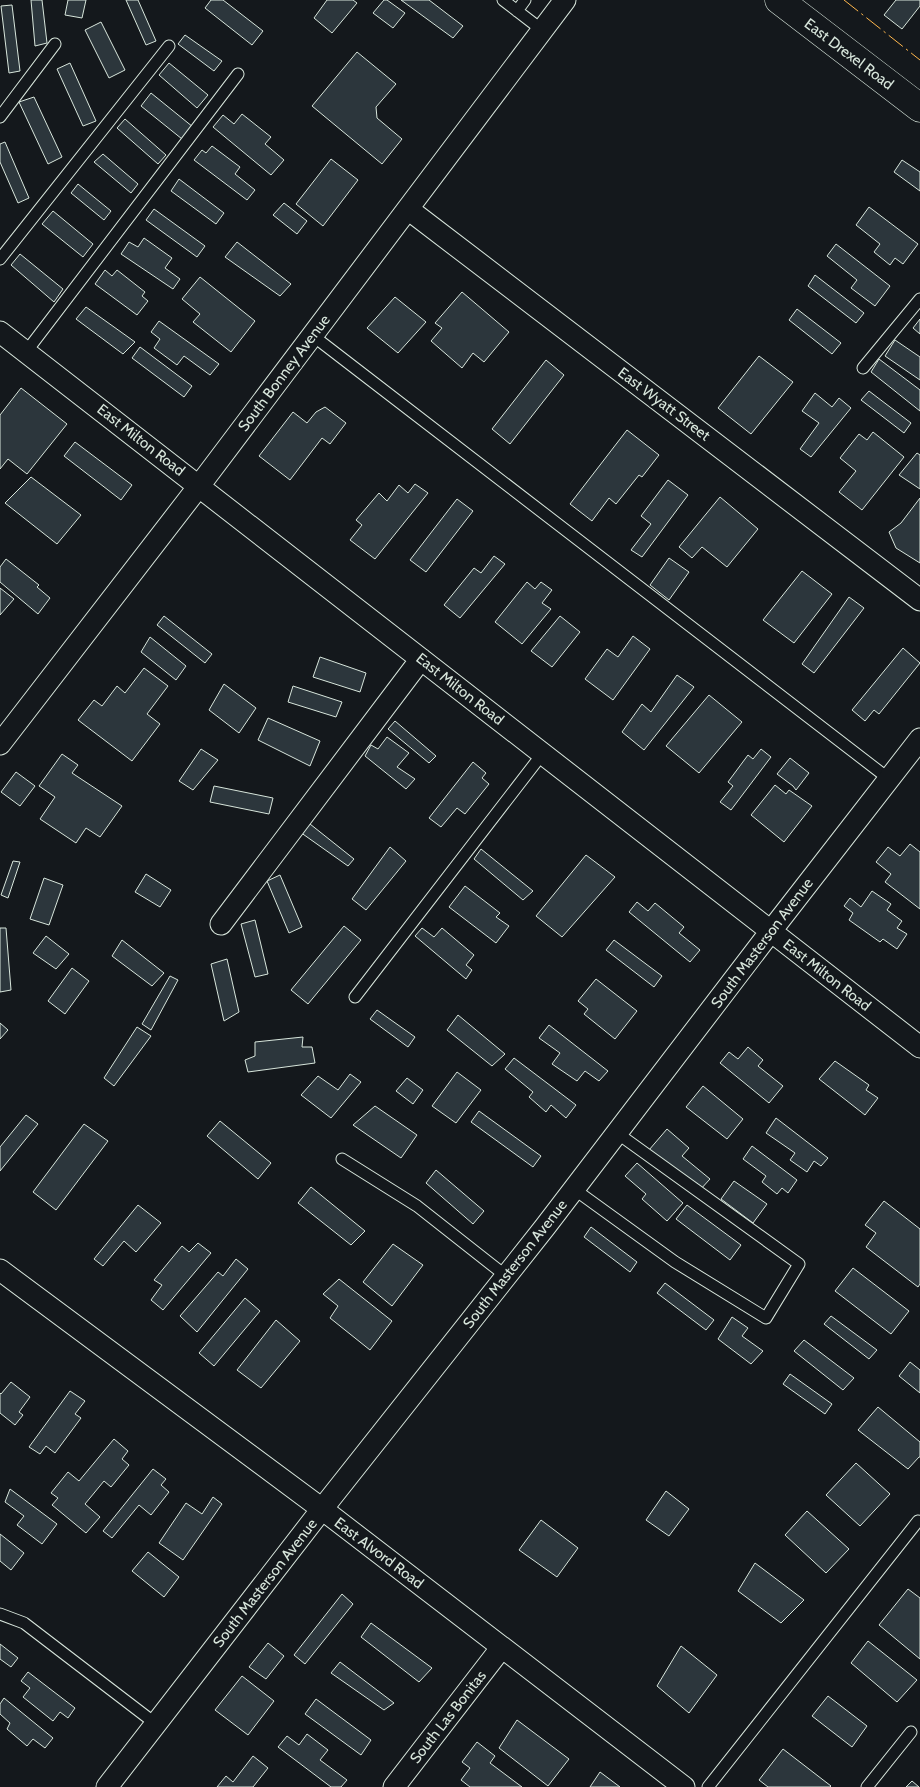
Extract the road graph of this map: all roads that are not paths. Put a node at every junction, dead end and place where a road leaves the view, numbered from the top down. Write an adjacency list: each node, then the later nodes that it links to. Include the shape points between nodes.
1 (503, 0): 5 (lane)
2 (525, 0): 5 (lane)
3 (565, 0): 6 (street, South Bonney Avenue)
4 (779, 0): 10 (street, East Drexel Road)
5 (517, 11): 6 (lane)
6 (542, 30): 12 (street, South Bonney Avenue)
7 (55, 44): 11 (lane)
8 (169, 46): 13 (lane)
9 (238, 74): 17 (lane)
10 (920, 108)
11 (0, 117)
12 (408, 209): 16 (street, South Bonney Avenue); 20 (street, East Wyatt Street)
13 (0, 259)
14 (920, 299): 18 (lane)
15 (0, 332): 17 (street, East Milton Road)
16 (312, 335): 19 (street, South Bonney Avenue); 25 (lane)
17 (26, 352): 19 (street, East Milton Road)
18 (862, 368)
19 (199, 486): 21 (street, East Milton Road); 23 (street, South Bonney Avenue)
20 (920, 600)
21 (421, 658): 24 (street, East Milton Road); 26 (street)
22 (920, 739): 25 (street, South Masterson Avenue)
23 (0, 744)
24 (543, 754): 27 (street, East Milton Road); 28 (lane)
25 (889, 779): 27 (street, South Masterson Avenue)
26 (221, 924)
27 (771, 931): 29 (street, East Milton Road); 30 (street, South Masterson Avenue)
28 (356, 997)
29 (920, 1047)
30 (617, 1133): 32 (street, South Masterson Avenue); 32 (lane, via 799,1264 766,1318 675,1262)
31 (342, 1159): 34 (lane, via 417,1206)
32 (574, 1190): 34 (street, South Masterson Avenue)
33 (0, 1270): 35 (street, East Alvord Road)
34 (506, 1276): 35 (street, South Masterson Avenue)
35 (322, 1510): 38 (street, East Alvord Road); 39 (street, South Masterson Avenue)
36 (918, 1520): 44 (lane)
37 (0, 1614): 39 (lane, via 24,1623)
38 (502, 1647): 41 (street, East Alvord Road); 43 (street, South Las Bonitas)
39 (156, 1724): 42 (street, South Masterson Avenue)
40 (911, 1732): 45 (lane)
41 (680, 1786)
42 (108, 1787)
43 (394, 1787)
44 (708, 1787)
45 (867, 1787)

